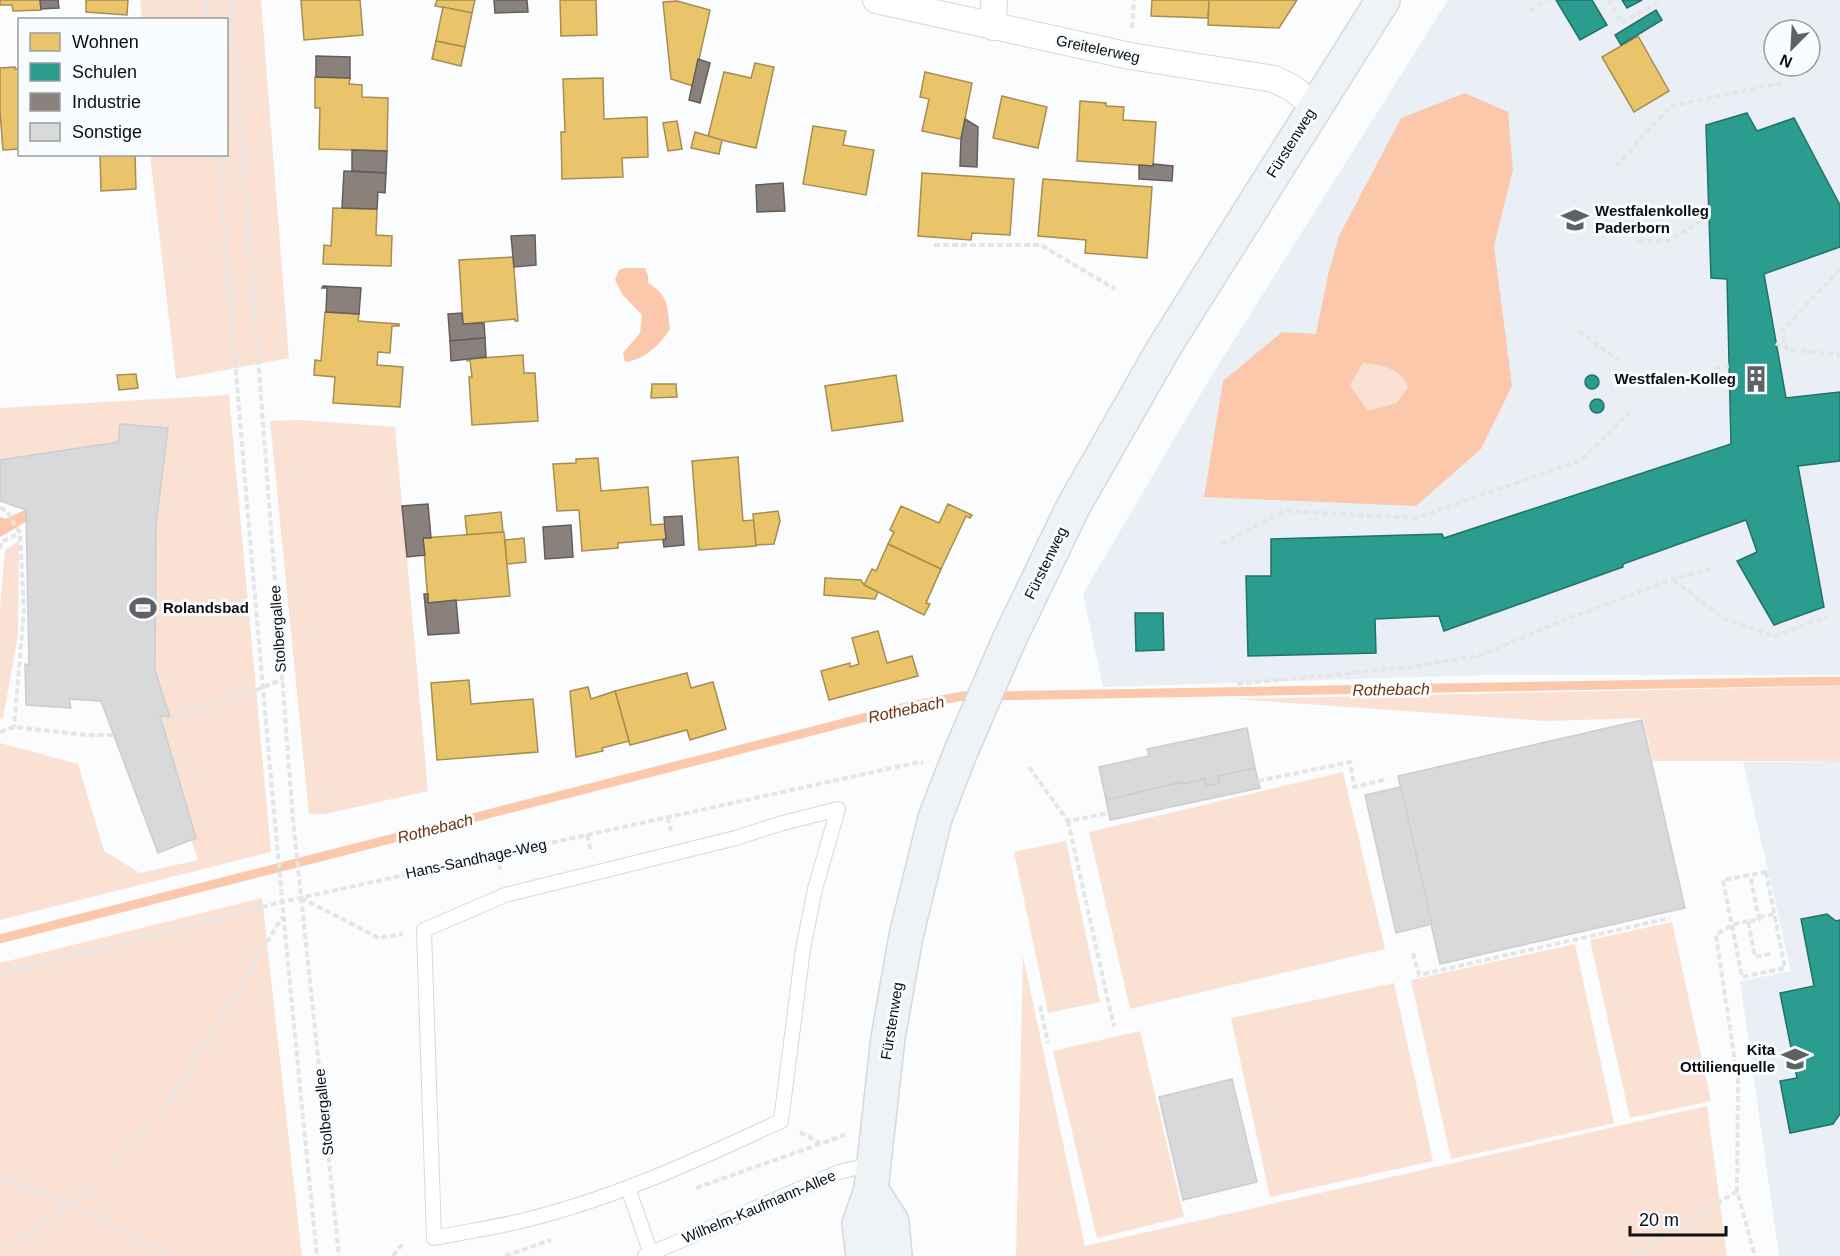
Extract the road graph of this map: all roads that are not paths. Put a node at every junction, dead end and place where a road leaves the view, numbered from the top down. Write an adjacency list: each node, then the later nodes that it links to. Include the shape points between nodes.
1 (876, 0): 4 (street, Greitelerweg)
2 (994, 0): 4 (street)
3 (1383, 0): 5 (main road, Fürstenweg)
4 (993, 27): 5 (street, Greitelerweg, via 1130,56 1274,79)
5 (1315, 106): 6 (main road, Fürstenweg, via 1165,346 1073,507 995,671 952,773 935,818 906,936 888,1038)
6 (873, 1177): 8 (lane, Wilhelm-Kaufmann-Allee, via 839,1172); 9 (main road, Fürstenweg, via 859,1224); 10 (main road, via 892,1222)
7 (628, 1188): 7 (lane, via 533,1218 434,1238 424,930 506,895 838,809 803,949 781,1121); 8 (lane)
8 (648, 1255)
9 (863, 1256)
10 (895, 1256)

